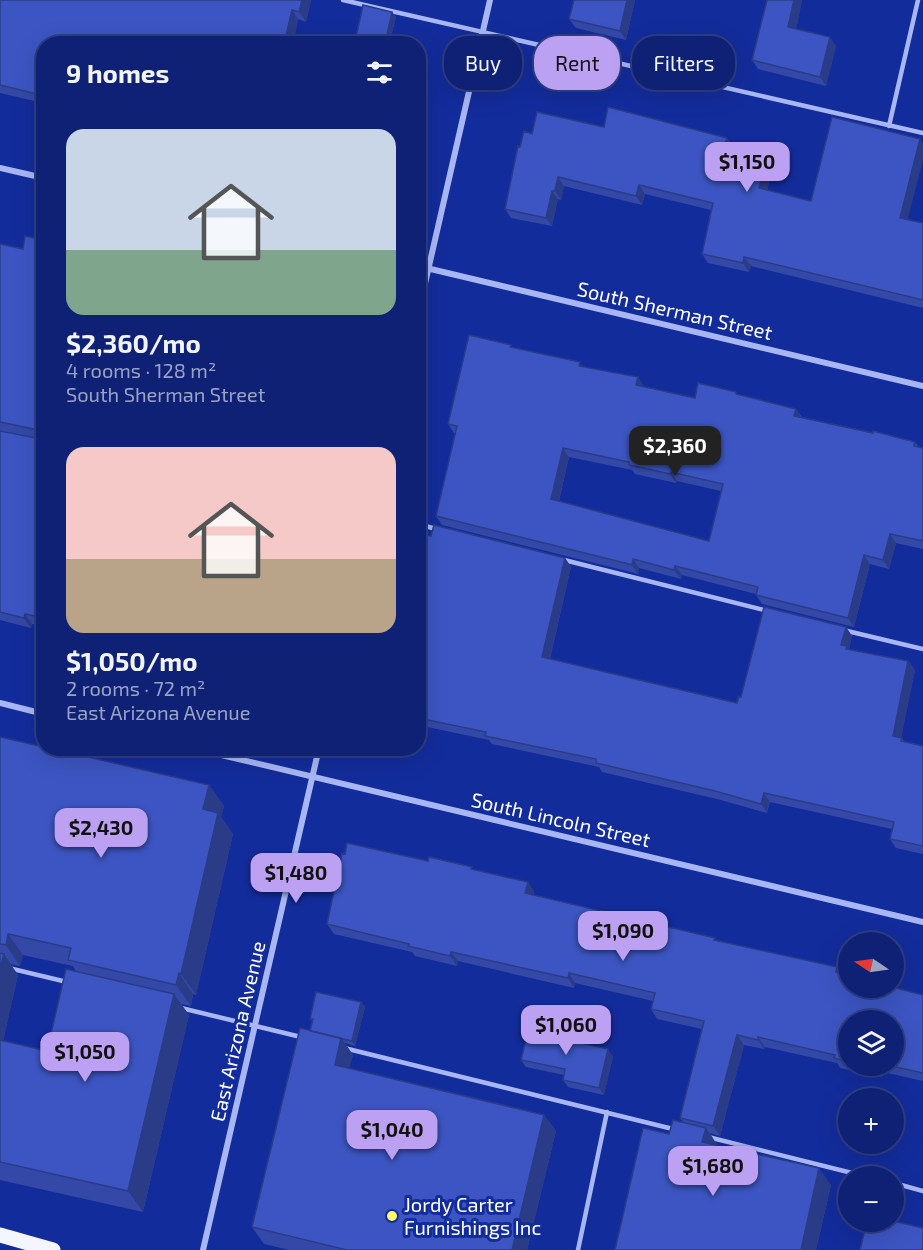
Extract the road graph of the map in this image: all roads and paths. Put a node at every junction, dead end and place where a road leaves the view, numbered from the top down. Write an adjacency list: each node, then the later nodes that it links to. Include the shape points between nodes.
1 (344, 0): 4 (lane)
2 (490, 0): 4 (street)
3 (918, 0): 5 (lane)
4 (483, 33): 5 (lane); 10 (street)
5 (889, 126): 6 (lane)
6 (923, 133)
7 (0, 168): 8 (street)
8 (36, 176)
9 (426, 268): 10 (street, South Sherman Street)
10 (429, 269): 11 (street); 12 (street, South Sherman Street)
11 (426, 281)
12 (923, 386)
13 (426, 526): 14 (lane)
14 (443, 530)
15 (557, 559): 16 (lane)
16 (774, 613)
17 (832, 627): 18 (lane)
18 (923, 650)
19 (0, 703): 20 (street)
20 (36, 712)
21 (225, 756): 23 (street, South Lincoln Street)
22 (317, 756): 23 (street, East Arizona Avenue)
23 (312, 777): 24 (street, South Lincoln Street); 28 (street, East Arizona Avenue)
24 (923, 922)
25 (0, 966): 26 (lane)
26 (69, 982)
27 (171, 1006): 28 (lane)
28 (255, 1026): 29 (lane); 39 (street, East Arizona Avenue)
29 (309, 1039)
30 (332, 1045): 31 (lane)
31 (607, 1113): 32 (lane); 40 (lane)
32 (685, 1132)
33 (696, 1135): 34 (lane)
34 (838, 1170)
35 (904, 1186): 36 (lane)
36 (923, 1191)
37 (0, 1235): 38 (main road)
38 (52, 1250)
39 (202, 1250)
40 (578, 1250)

